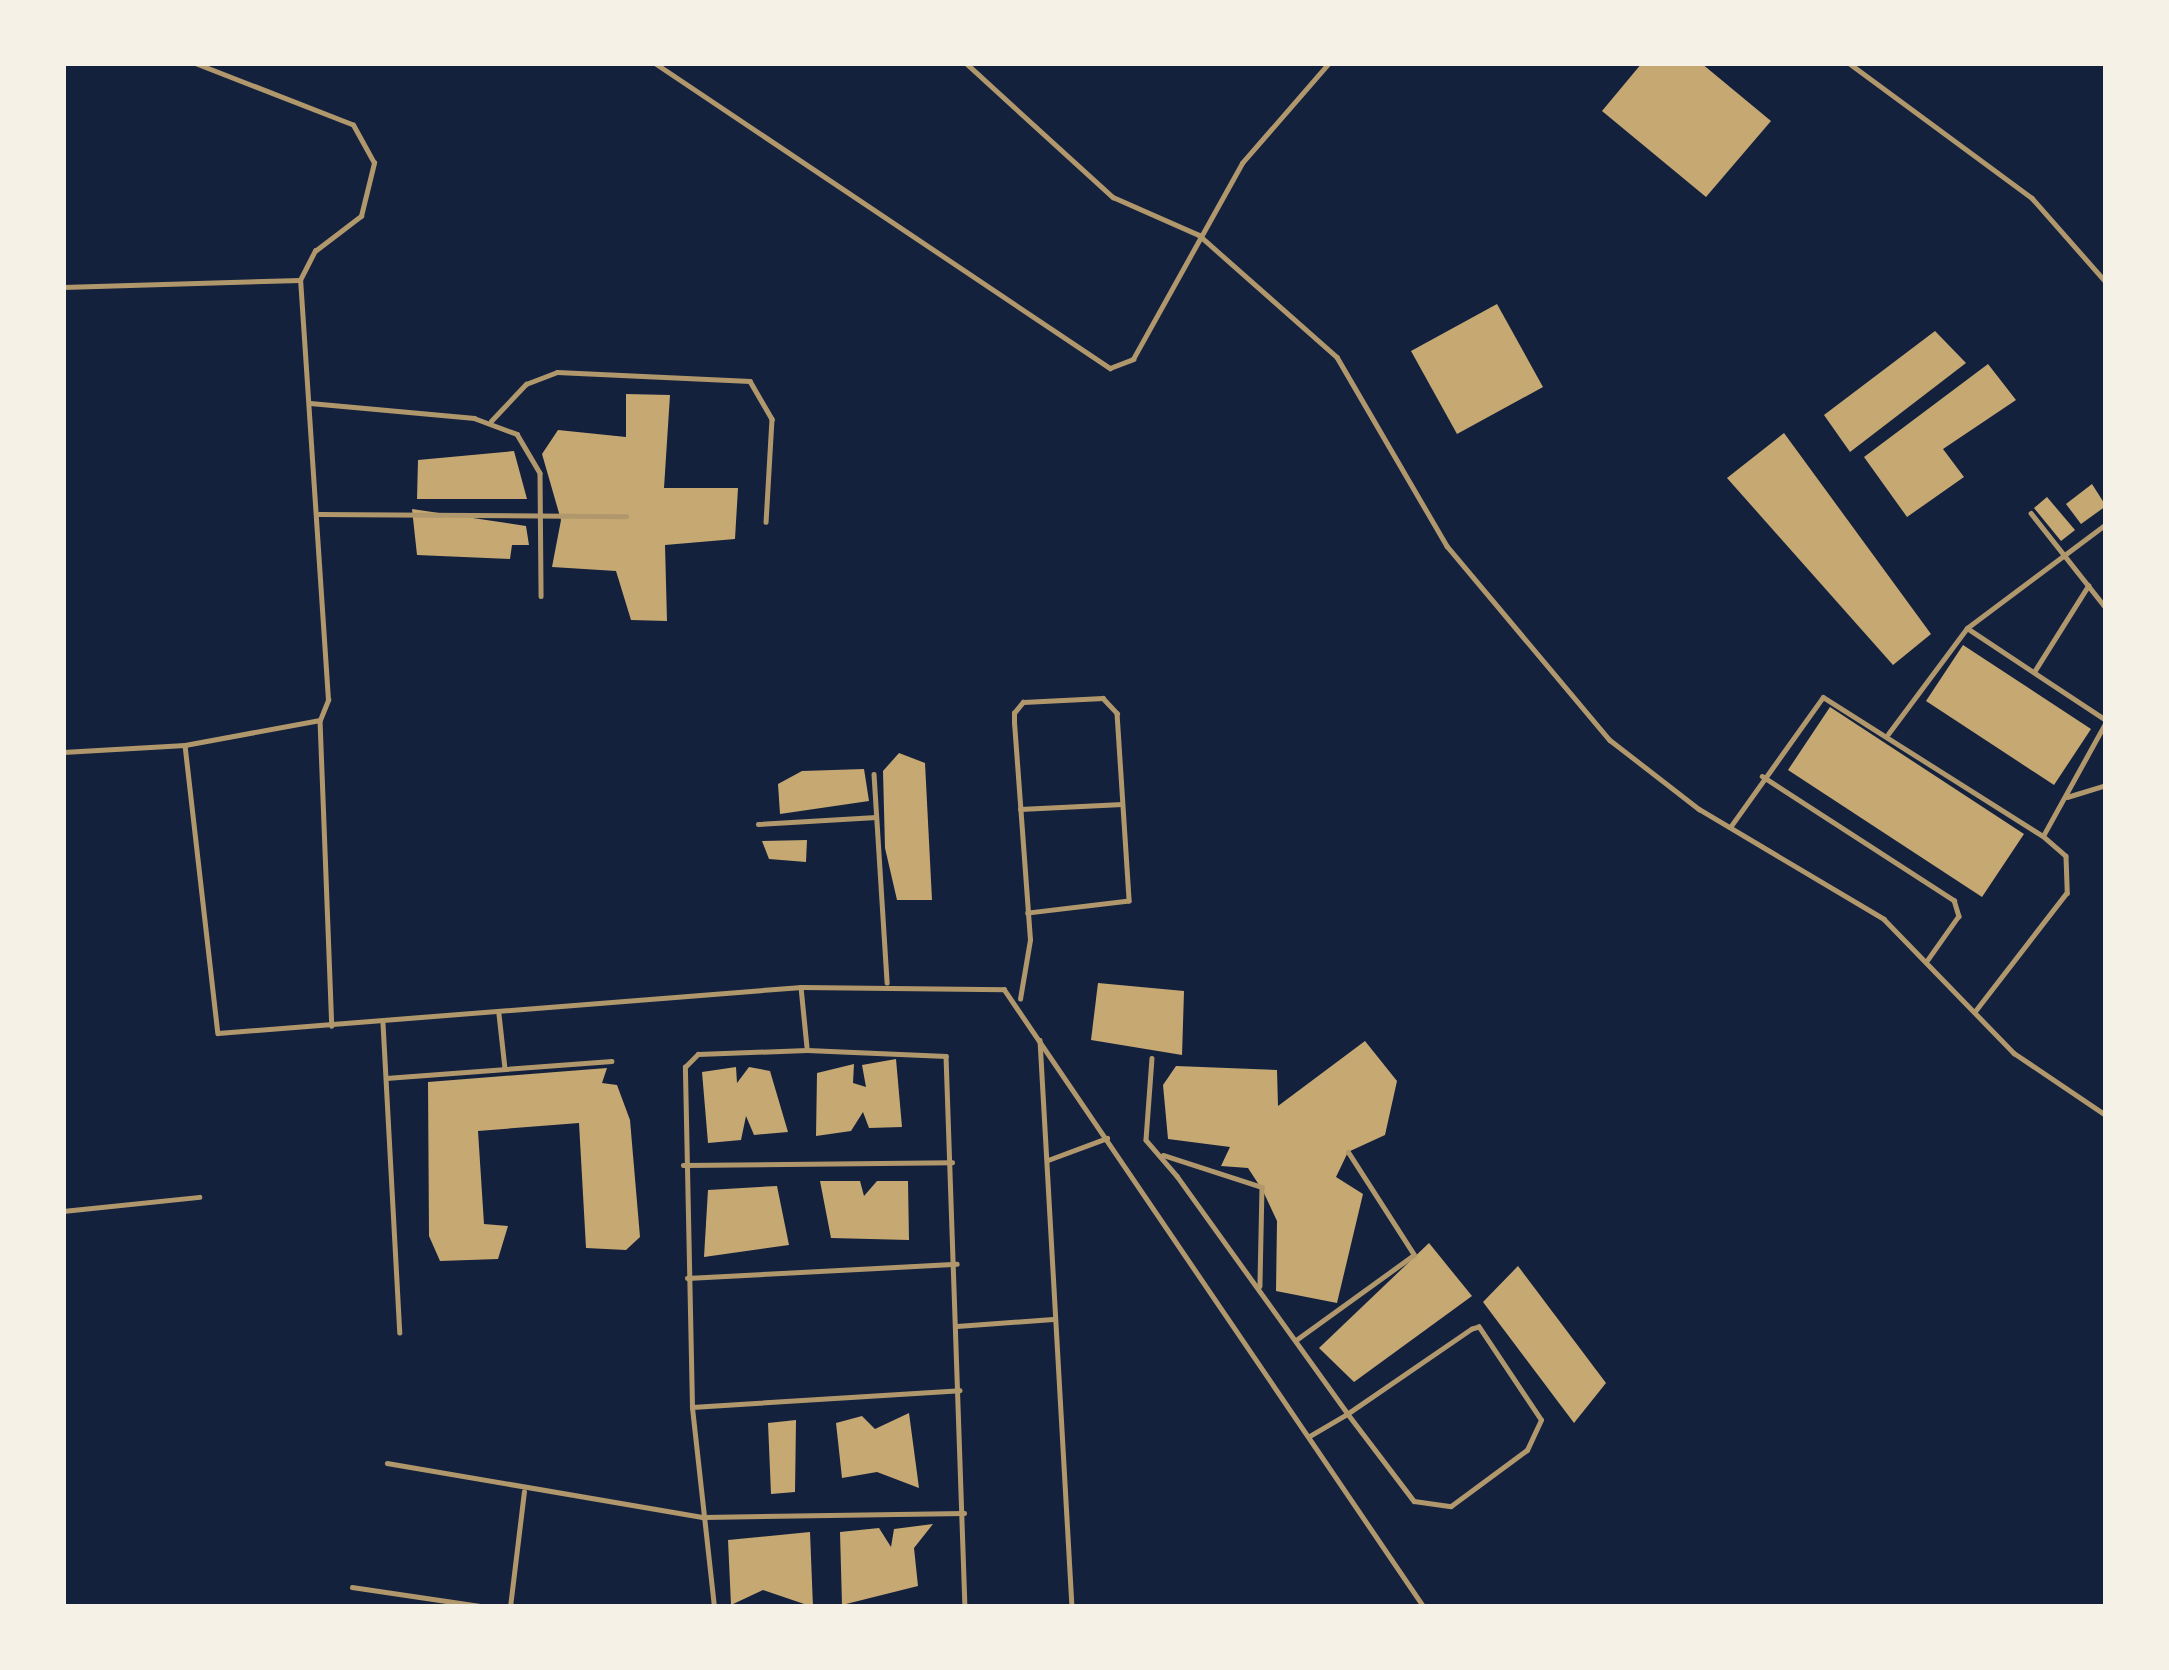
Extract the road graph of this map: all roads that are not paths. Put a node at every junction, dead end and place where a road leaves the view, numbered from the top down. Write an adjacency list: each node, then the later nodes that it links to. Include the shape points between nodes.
1 (194, 63): 7 (lane, via 353,124 374,163 361,216 316,251)
2 (655, 63): 6 (lane, via 1097,366 1133,358)
3 (966, 63): 6 (lane, via 1113,197)
4 (1329, 63): 6 (lane, via 1264,134)
5 (1849, 63): 8 (lane, via 2032,198)
6 (1199, 236): 37 (lane, via 1337,357 1448,546 1610,740)
7 (300, 280): 9 (lane); 10 (lane)
8 (2106, 282)
9 (63, 287)
10 (310, 403): 11 (lane); 13 (lane)
11 (491, 421): 14 (lane, via 537,457); 16 (lane, via 526,384 557,372 750,380 772,419)
12 (2031, 513): 18 (lane)
13 (318, 514): 14 (lane); 24 (lane, via 331,680)
14 (541, 514): 15 (lane); 20 (lane)
15 (626, 516)
16 (766, 522)
17 (2106, 524): 18 (lane)
18 (2066, 555): 19 (lane); 22 (lane)
19 (2088, 586): 21 (lane); 23 (lane)
20 (541, 596)
21 (2106, 608)
22 (1967, 628): 23 (lane); 26 (lane)
23 (2034, 673): 25 (lane)
24 (320, 720): 27 (lane); 47 (lane)
25 (2106, 721): 32 (lane)
26 (1887, 735): 30 (lane, via 1814,699); 38 (lane)
27 (184, 745): 28 (lane); 47 (lane, via 218,1033)
28 (63, 752)
29 (874, 773): 35 (lane)
30 (1762, 776): 37 (lane); 40 (lane, via 1954,900 1959,916)
31 (2106, 785): 32 (lane)
32 (2065, 797): 38 (lane)
33 (1124, 804): 34 (lane); 34 (lane, via 1117,713 1093,696 1017,706); 39 (lane, via 1125,907)
34 (1020, 809): 39 (lane)
35 (876, 817): 36 (lane); 41 (lane)
36 (758, 824)
37 (1730, 826): 40 (lane, via 1843,890)
38 (2043, 836): 44 (lane, via 2066,856 2067,893)
39 (1028, 913): 43 (lane)
40 (1927, 961): 44 (lane)
41 (887, 986): 42 (lane); 43 (lane, via 988,984)
42 (800, 987): 45 (lane); 49 (lane)
43 (1019, 1001): 48 (lane)
44 (1975, 1012): 54 (lane)
45 (499, 1014): 46 (lane); 52 (lane)
46 (383, 1024): 47 (lane); 53 (lane)
47 (332, 1028)
48 (1040, 1034): 55 (lane); 58 (lane)
49 (807, 1050): 59 (lane, via 946,1056); 60 (lane, via 690,1059)
50 (1152, 1058): 57 (lane, via 1145,1132)
51 (611, 1061): 52 (lane)
52 (505, 1069): 53 (lane)
53 (386, 1078): 68 (lane)
54 (2106, 1115)
55 (1107, 1138): 58 (lane); 73 (lane)
56 (1348, 1152): 69 (lane, via 1414,1255)
57 (1157, 1154): 65 (lane); 65 (lane, via 1262,1187)
58 (1048, 1160): 66 (lane)
59 (952, 1162): 60 (lane); 63 (lane)
60 (683, 1166): 64 (lane)
61 (199, 1197): 62 (lane)
62 (63, 1211)
63 (957, 1264): 64 (lane); 67 (lane)
64 (687, 1278): 71 (lane)
65 (1259, 1290): 69 (lane)
66 (1055, 1319): 67 (lane); 83 (lane)
67 (957, 1326): 70 (lane)
68 (400, 1333)
69 (1296, 1341): 72 (lane)
70 (959, 1390): 71 (lane); 76 (lane)
71 (692, 1407): 77 (lane)
72 (1348, 1414): 72 (lane, via 1479,1327 1540,1420 1527,1450 1430,1510); 73 (lane)
73 (1309, 1437): 84 (lane)
74 (387, 1463): 75 (lane)
75 (524, 1492): 77 (lane); 80 (lane)
76 (964, 1513): 77 (lane); 82 (lane)
77 (703, 1517): 81 (lane)
78 (352, 1587): 79 (lane)
79 (487, 1607)
80 (509, 1607)
81 (714, 1607)
82 (965, 1607)
83 (1072, 1607)
84 (1424, 1607)

